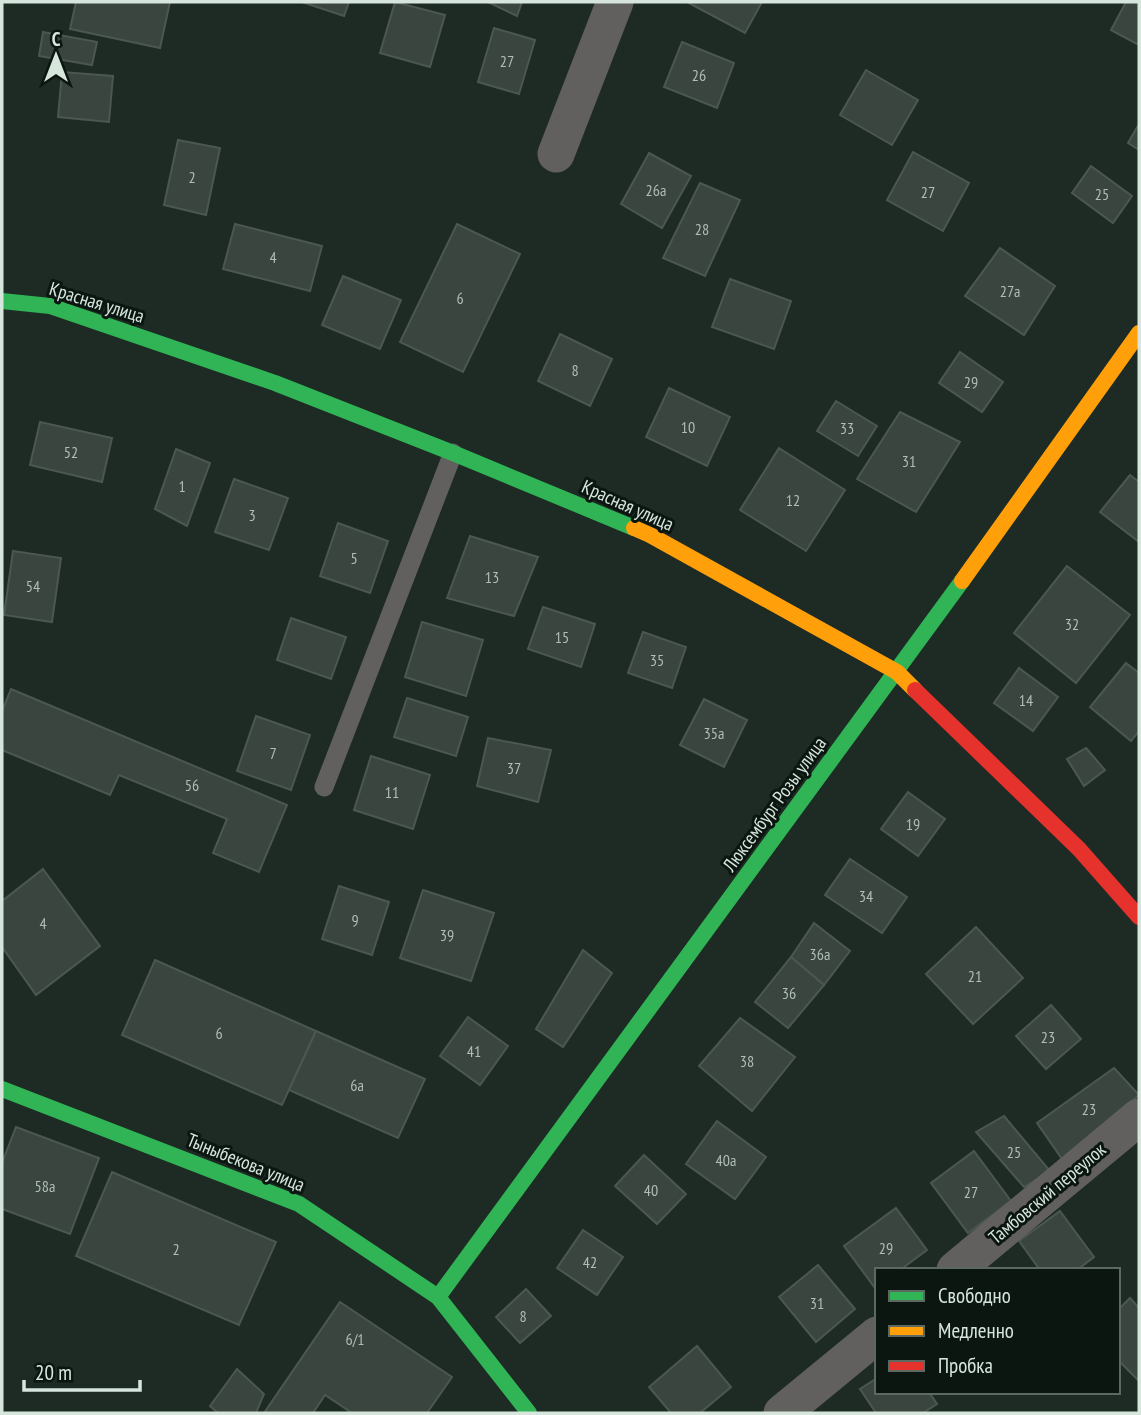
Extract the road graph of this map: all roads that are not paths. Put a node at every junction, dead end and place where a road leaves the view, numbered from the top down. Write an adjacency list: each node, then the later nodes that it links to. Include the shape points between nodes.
1 (615, 2): 2 (street)
2 (556, 154)
3 (2, 302): 5 (street, Красная улица, via 62,310 275,383)
4 (1139, 333): 6 (street, Люксембург Розы улица)
5 (453, 453): 6 (street, Красная улица, via 650,535); 7 (lane)
6 (897, 672): 8 (street, Красная улица, via 1079,849); 12 (street, Люксембург Розы улица)
7 (324, 787)
8 (1139, 917)
9 (2, 1089): 12 (street, Тыныбекова улица, via 299,1205)
10 (1139, 1117): 11 (street, Тамбовский переулок)
11 (957, 1268)
12 (438, 1297): 14 (street, Тыныбекова улица)
13 (875, 1337): 15 (street)
14 (529, 1413)
15 (782, 1413)

